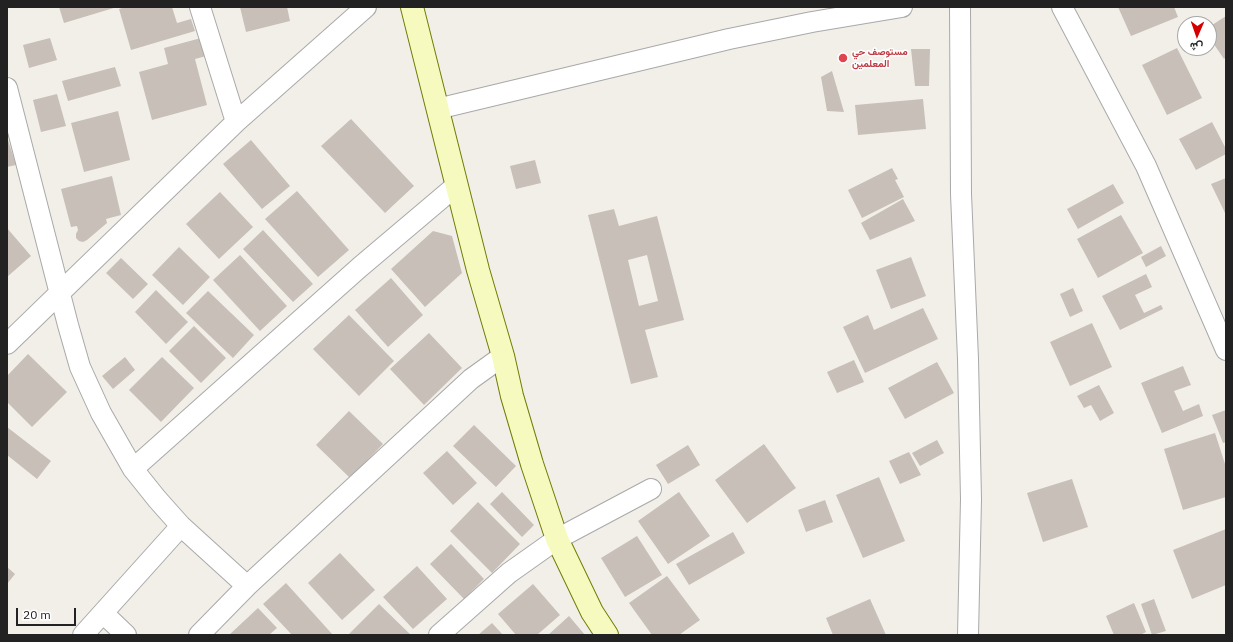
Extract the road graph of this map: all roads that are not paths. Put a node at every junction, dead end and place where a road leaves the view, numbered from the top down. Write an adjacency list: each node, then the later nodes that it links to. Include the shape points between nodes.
1 (200, 7): 9 (street)
2 (366, 7): 9 (street)
3 (412, 7): 8 (street)
4 (902, 7): 8 (street, via 729,39)
5 (960, 7): 26 (street, via 962,194 971,499)
6 (1062, 7): 13 (street, via 1146,166)
7 (7, 88): 11 (street)
8 (437, 109): 10 (street)
9 (236, 122): 11 (street)
10 (458, 185): 14 (street, via 478,270); 15 (street)
11 (60, 293): 12 (street); 15 (street, via 80,367 101,413)
12 (7, 344)
13 (1226, 350)
14 (503, 356): 18 (street, via 512,396); 19 (street, via 470,378)
15 (133, 469): 17 (street)
16 (652, 489): 18 (street)
17 (181, 526): 19 (street); 20 (street)
18 (557, 540): 24 (street, via 509,572); 25 (street, via 592,612)
19 (247, 586): 23 (street)
20 (103, 613): 21 (street); 22 (street)
21 (83, 635)
22 (126, 635)
23 (199, 635)
24 (439, 635)
25 (607, 635)
26 (968, 635)

